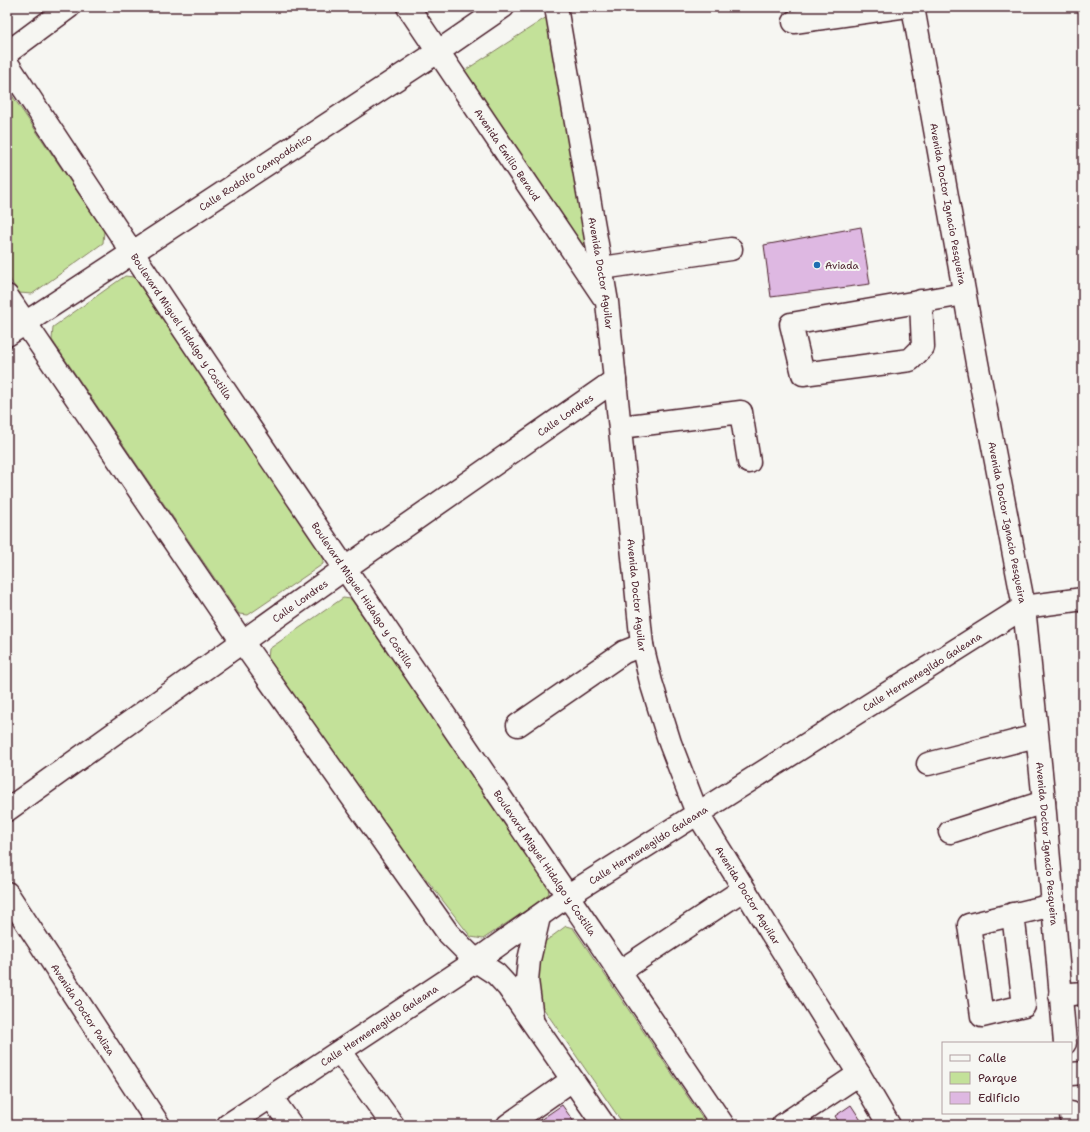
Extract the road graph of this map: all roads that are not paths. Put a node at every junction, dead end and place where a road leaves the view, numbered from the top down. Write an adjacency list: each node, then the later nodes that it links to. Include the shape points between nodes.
1 (69, 7): 9 (street)
2 (408, 7): 8 (street, Avenida Emilio Beraud)
3 (503, 7): 8 (street, Calle Rodolfo Campodónico)
4 (556, 7): 13 (street, Avenida Doctor Aguilar)
5 (900, 7): 7 (street)
6 (914, 7): 14 (street, Avenida Doctor Ignacio Pesqueira)
7 (794, 22)
8 (439, 51): 12 (street, Calle Rodolfo Campodónico); 17 (street, Avenida Emilio Beraud)
9 (7, 53)
10 (7, 63): 12 (street, Boulevard Miguel Hidalgo y Costilla)
11 (732, 249): 13 (street)
12 (132, 253): 18 (street, Calle Rodolfo Campodónico); 23 (street, Boulevard Miguel Hidalgo y Costilla)
13 (602, 268): 17 (street, Avenida Doctor Aguilar)
14 (964, 294): 16 (street); 25 (street, Avenida Doctor Ignacio Pesqueira)
15 (7, 296): 18 (street)
16 (921, 301): 16 (street, via 790,324 802,374 910,360 923,347)
17 (607, 302): 20 (street, Avenida Doctor Aguilar)
18 (26, 322): 19 (street, Calle Rodolfo Campodónico); 26 (street)
19 (7, 335)
20 (615, 380): 21 (street, Avenida Doctor Aguilar); 23 (street, Calle Londres)
21 (621, 427): 22 (street, via 741,412); 27 (street, Avenida Doctor Aguilar)
22 (749, 462)
23 (344, 569): 26 (street, Calle Londres); 37 (street, Boulevard Miguel Hidalgo y Costilla)
24 (1083, 599): 25 (street, Calle Hermenegildo Galeana)
25 (1024, 607): 29 (street, Avenida Doctor Ignacio Pesqueira); 33 (street, Calle Hermenegildo Galeana)
26 (243, 643): 32 (street, Calle Londres); 41 (street, via 448,933)
27 (642, 646): 28 (street, via 624,652); 33 (street, Avenida Doctor Aguilar, via 670,743)
28 (518, 725)
29 (1036, 736): 30 (street); 31 (street, Avenida Doctor Ignacio Pesqueira)
30 (928, 764)
31 (1044, 802): 34 (street); 38 (street, Avenida Doctor Ignacio Pesqueira)
32 (7, 810)
33 (697, 813): 35 (street, Avenida Doctor Aguilar); 37 (street, Calle Hermenegildo Galeana)
34 (950, 832)
35 (744, 889): 42 (street); 49 (street, Avenida Doctor Aguilar)
36 (7, 893): 54 (street, Avenida Doctor Paliza)
37 (567, 896): 40 (street, Calle Hermenegildo Galeana); 42 (street, Boulevard Miguel Hidalgo y Costilla)
38 (1053, 905): 39 (street); 44 (street, Avenida Doctor Ignacio Pesqueira)
39 (1013, 914)
40 (539, 917): 41 (street, Calle Hermenegildo Galeana); 45 (street, via 529,960 528,980)
41 (476, 961): 45 (street, via 496,974); 47 (street, Calle Hermenegildo Galeana)
42 (619, 972): 60 (street, Boulevard Miguel Hidalgo y Costilla)
43 (1083, 994): 44 (street)
44 (1060, 995): 46 (street, Avenida Doctor Ignacio Pesqueira)
45 (533, 1022): 51 (street)
46 (1065, 1042)
47 (340, 1052): 52 (street, Calle Hermenegildo Galeana); 57 (street)
48 (1083, 1073): 50 (street)
49 (859, 1074): 61 (street); 62 (street, Avenida Doctor Aguilar)
50 (1072, 1074)
51 (572, 1080): 58 (street); 59 (street)
52 (271, 1097): 55 (street, Calle Hermenegildo Galeana); 56 (street)
53 (1071, 1114): 63 (street)
54 (159, 1125)
55 (228, 1125)
56 (291, 1125)
57 (393, 1125)
58 (508, 1125)
59 (604, 1125)
60 (723, 1125)
61 (783, 1125)
62 (889, 1125)
63 (1072, 1125)

